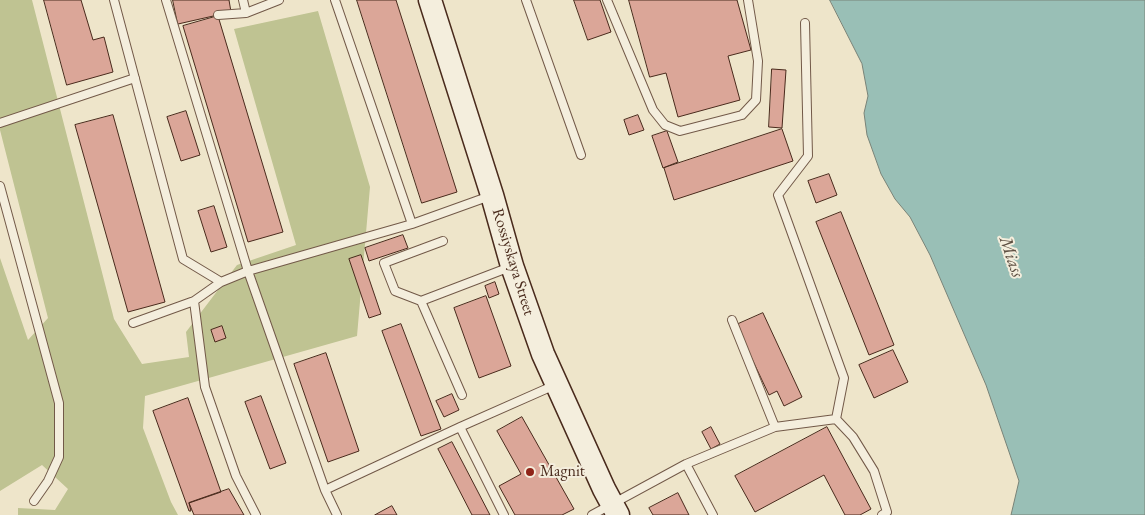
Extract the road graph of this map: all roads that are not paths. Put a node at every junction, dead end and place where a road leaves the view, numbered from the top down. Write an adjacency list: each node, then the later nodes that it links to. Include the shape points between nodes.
1 (114, 0): 15 (lane)
2 (166, 0): 14 (lane)
3 (243, 0): 10 (lane)
4 (279, 0): 10 (lane)
5 (335, 0): 20 (lane)
6 (430, 0): 19 (main road, Rossiyskaya Street)
7 (526, 0): 17 (lane)
8 (607, 0): 9 (lane, via 653,110 665,125 680,131 742,115 756,100 758,61)
9 (748, 0)
10 (246, 13): 11 (lane)
11 (218, 15)
12 (805, 23): 31 (lane, via 808,156 778,195 844,378)
13 (183, 25): 14 (lane)
14 (174, 28): 23 (lane)
15 (135, 78): 16 (lane); 24 (lane, via 183,259)
16 (0, 123)
17 (581, 155)
18 (1, 191): 36 (lane, via 59,403 59,457)
19 (492, 195): 20 (lane); 22 (main road, Rossiyskaya Street)
20 (412, 224): 23 (lane)
21 (443, 241): 26 (lane, via 384,263 395,291)
22 (512, 266): 26 (lane); 29 (main road, Rossiyskaya Street)
23 (248, 271): 24 (lane); 35 (lane)
24 (221, 282): 25 (lane)
25 (194, 301): 28 (lane); 38 (lane, via 205,386 236,476)
26 (421, 301): 30 (lane)
27 (732, 320): 33 (lane)
28 (133, 323)
29 (556, 384): 32 (lane); 37 (main road, Rossiyskaya Street)
30 (462, 395)
31 (836, 419): 33 (lane); 43 (lane, via 853,437 874,471 887,512)
32 (460, 427): 35 (lane); 40 (lane)
33 (775, 427): 34 (lane)
34 (686, 464): 37 (lane); 42 (lane)
35 (325, 490): 39 (lane)
36 (34, 501)
37 (615, 510): 41 (lane)
38 (256, 515)
39 (337, 515)
40 (504, 515)
41 (592, 515)
42 (713, 515)
43 (882, 515)

